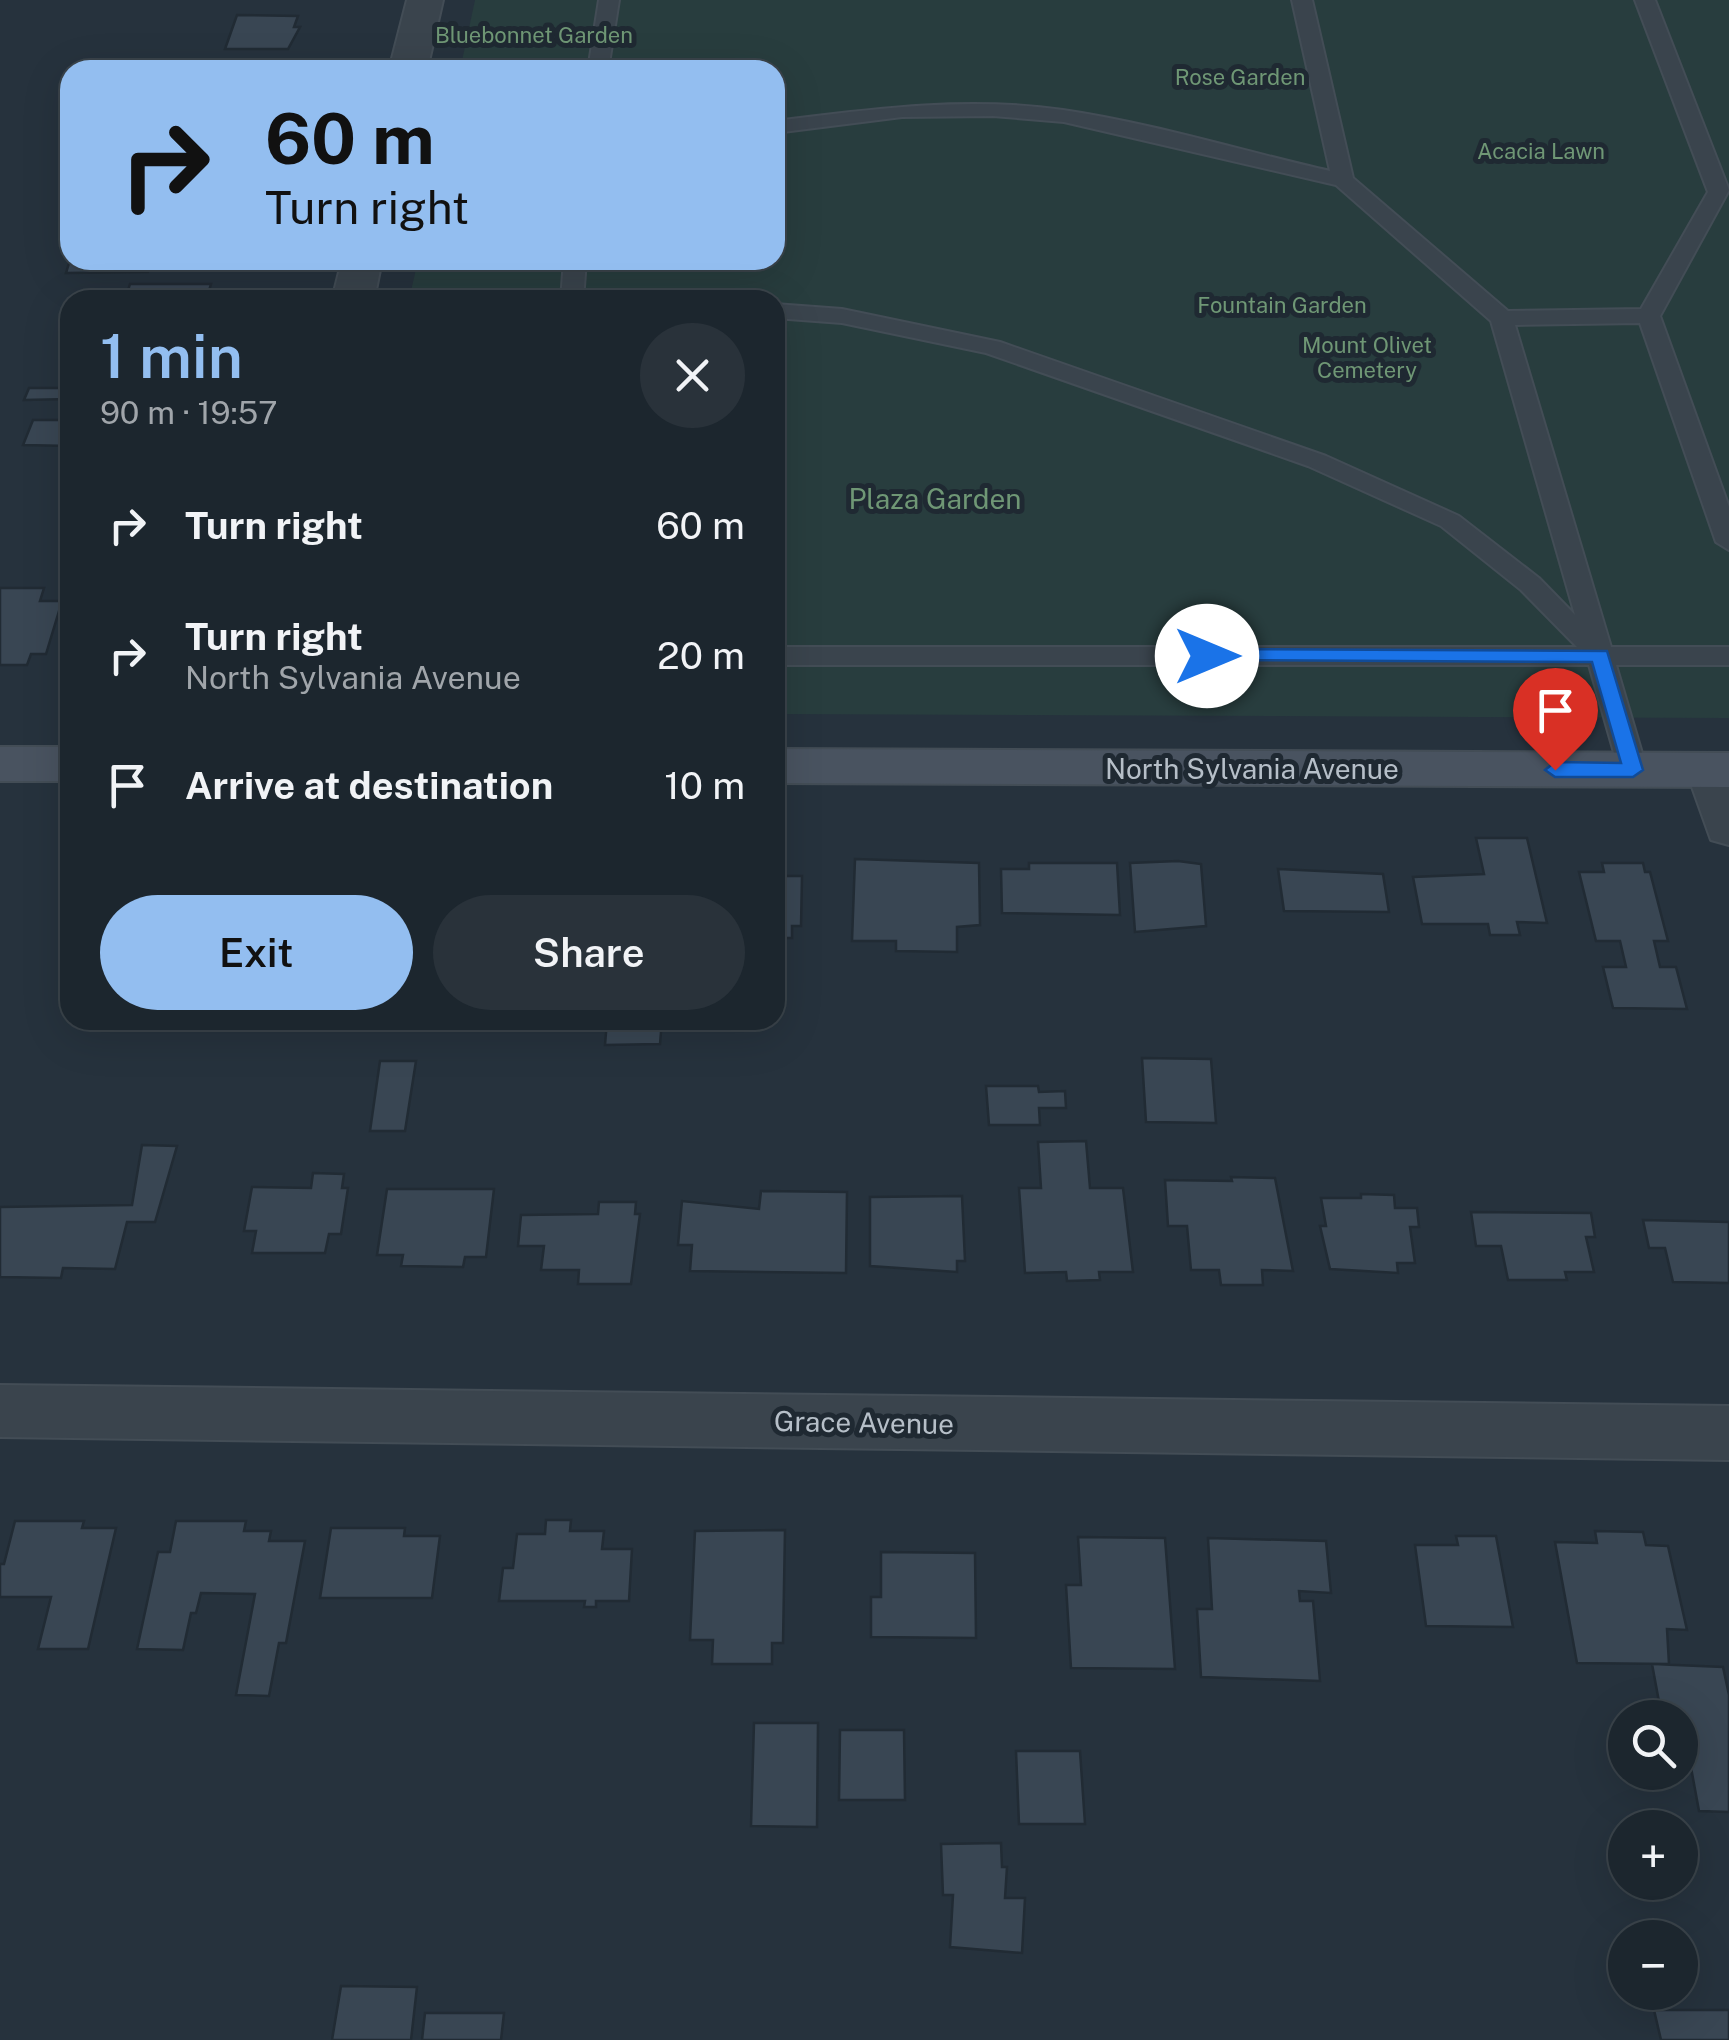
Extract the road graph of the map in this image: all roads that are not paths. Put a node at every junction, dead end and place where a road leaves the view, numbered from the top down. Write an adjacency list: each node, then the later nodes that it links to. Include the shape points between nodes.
1 (425, 0): 5 (street)
2 (609, 0): 6 (lane)
3 (1302, 0): 8 (lane)
4 (1646, 0): 9 (lane)
5 (410, 60)
6 (600, 60)
7 (785, 126): 8 (lane, via 902,111 1064,116)
8 (1343, 180): 12 (lane)
9 (1724, 190): 11 (lane)
10 (785, 312): 14 (lane, via 842,316 992,346 1316,461 1450,521 1530,584)
11 (1649, 316): 12 (lane); 13 (lane)
12 (1502, 318): 14 (lane)
13 (1729, 542)
14 (1600, 655): 15 (lane); 16 (lane); 20 (lane)
15 (785, 656)
16 (1729, 656)
17 (0, 764): 18 (main road)
18 (60, 764)
19 (785, 766): 20 (main road, North Sylvania Avenue)
20 (1633, 770): 21 (main road, North Sylvania Avenue)
21 (1720, 770): 22 (street)
22 (1729, 827)
23 (0, 1411): 24 (street, Grace Avenue)
24 (1729, 1433)

